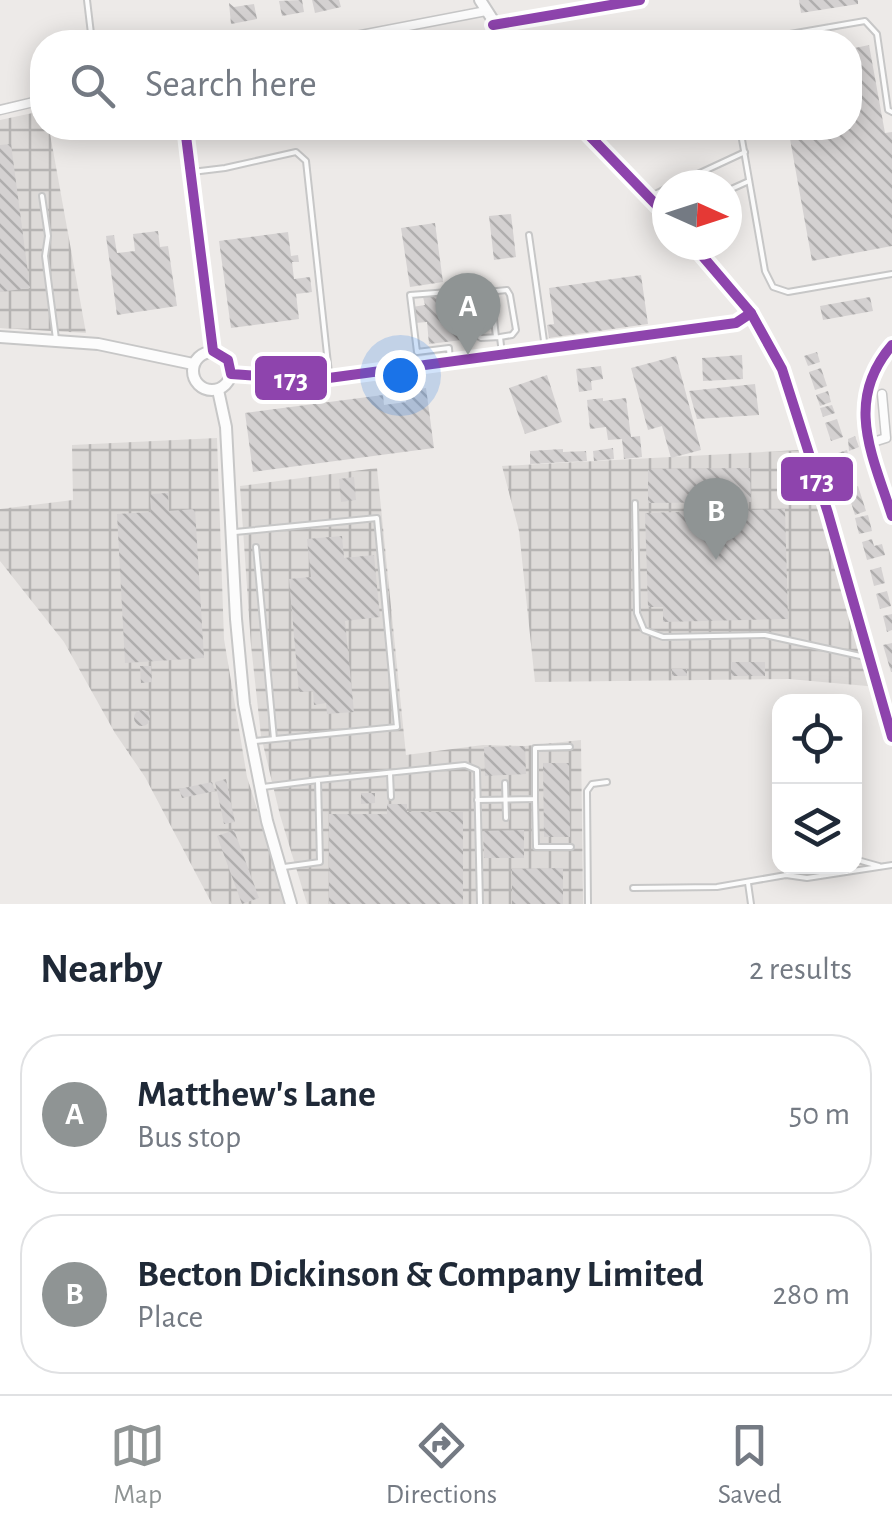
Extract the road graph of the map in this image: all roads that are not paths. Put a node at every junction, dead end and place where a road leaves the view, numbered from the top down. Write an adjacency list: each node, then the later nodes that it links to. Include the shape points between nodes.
1 (87, 0): 5 (lane)
2 (640, 0): 4 (street)
3 (483, 5): 4 (street); 6 (street)
4 (494, 25): 7 (street)
5 (91, 30)
6 (377, 30)
7 (498, 30)
8 (810, 30): 11 (lane, via 865,20 877,34)
9 (30, 103): 10 (street)
10 (0, 110)
11 (892, 112)
12 (188, 140): 17 (street)
13 (593, 140): 22 (street)
14 (742, 140): 15 (lane)
15 (744, 152): 16 (lane); 18 (lane)
16 (706, 170)
17 (192, 172): 35 (street); 40 (lane, via 296,152 306,161)
18 (749, 181): 19 (lane); 26 (lane, via 773,287 788,292)
19 (742, 184)
20 (652, 195): 22 (lane)
21 (42, 196): 32 (lane)
22 (648, 197): 23 (street)
23 (652, 201)
24 (528, 235): 34 (lane)
25 (706, 260): 29 (street)
26 (892, 274)
27 (490, 292): 28 (lane); 30 (lane); 30 (lane, via 510,295 516,330)
28 (471, 297): 30 (lane, via 471,331 477,338); 37 (lane, via 461,291 410,294 415,348 421,354 448,348)
29 (751, 314): 34 (street, via 736,323); 48 (street, via 782,369)
30 (498, 337): 36 (lane)
31 (0, 338): 32 (street)
32 (56, 338): 38 (street)
33 (892, 345): 43 (street, via 877,362 862,407)
34 (545, 348): 36 (street)
35 (214, 351): 38 (street); 39 (street, via 228,360)
36 (502, 354): 37 (street)
37 (450, 361): 40 (street)
38 (193, 364): 41 (street, via 196,382)
39 (231, 374): 40 (street); 41 (street)
40 (330, 378)
41 (218, 390): 46 (street)
42 (882, 394): 43 (street, via 886,438)
43 (870, 443): 45 (street)
44 (635, 503): 48 (lane, via 636,613 644,630 662,637 764,635)
45 (892, 516)
46 (230, 533): 50 (lane, via 377,518 397,727); 51 (street)
47 (256, 547): 50 (lane)
48 (870, 656): 49 (street)
49 (892, 737)
50 (274, 739): 51 (lane)
51 (251, 742): 57 (street)
52 (570, 747): 60 (lane, via 534,748)
53 (390, 773): 54 (lane); 58 (lane); 61 (lane, via 466,765 476,770)
54 (318, 780): 57 (lane); 67 (lane, via 320,862)
55 (607, 782): 73 (lane, via 587,791)
56 (505, 783): 59 (lane)
57 (260, 788): 67 (street)
58 (391, 797)
59 (505, 799): 60 (lane); 61 (lane); 62 (lane)
60 (535, 799): 63 (lane, via 536,847)
61 (478, 800): 72 (lane)
62 (506, 818)
63 (571, 846)
64 (862, 861): 66 (lane)
65 (892, 865): 66 (lane)
66 (883, 867): 68 (lane)
67 (280, 868): 71 (street)
68 (786, 875): 69 (lane)
69 (748, 883): 70 (lane); 74 (lane)
70 (634, 888)
71 (291, 904)
72 (480, 904)
73 (588, 904)
74 (751, 904)

